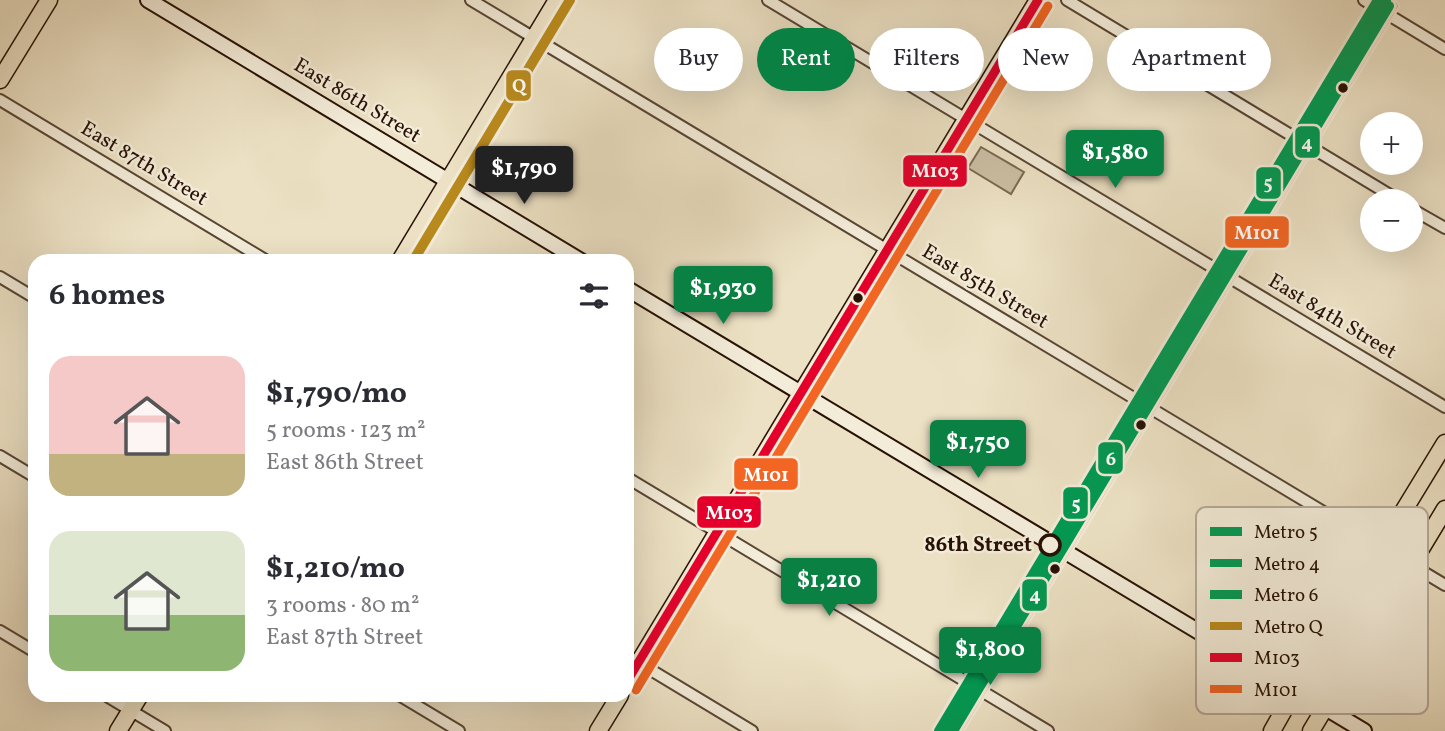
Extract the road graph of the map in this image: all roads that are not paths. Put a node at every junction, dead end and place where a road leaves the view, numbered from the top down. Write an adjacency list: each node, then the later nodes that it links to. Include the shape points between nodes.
1 (48, 0): 12 (main road)
2 (148, 0): 16 (main road, East 86th Street)
3 (471, 0): 10 (street, East 85th Street)
4 (557, 0): 10 (main road)
5 (768, 0): 14 (street, East 84th Street)
6 (1038, 0): 14 (main road)
7 (1067, 0): 15 (street)
8 (1364, 0): 9 (street)
9 (1380, 4): 11 (street); 15 (main road)
10 (534, 38): 16 (main road); 20 (street, East 85th Street)
11 (1445, 49)
12 (0, 80)
13 (0, 100): 21 (street, East 87th Street)
14 (966, 119): 20 (main road); 24 (street, East 84th Street)
15 (1299, 141): 17 (street); 24 (main road)
16 (449, 181): 22 (main road); 23 (main road, East 86th Street)
17 (1380, 189)
18 (1423, 215): 19 (street)
19 (1445, 228)
20 (887, 251): 28 (main road); 29 (street, East 85th Street)
21 (255, 254)
22 (404, 254)
23 (569, 254)
24 (1219, 272): 29 (main road); 30 (street, East 84th Street)
25 (0, 276): 27 (street)
26 (634, 293): 28 (main road)
27 (28, 294)
28 (801, 393): 38 (main road); 40 (main road)
29 (1140, 403): 35 (street, East 85th Street); 40 (main road)
30 (1445, 407)
31 (1445, 443): 36 (main road)
32 (0, 456): 33 (street)
33 (28, 473)
34 (634, 482): 38 (street)
35 (1315, 507)
36 (1406, 507)
37 (1445, 509): 39 (main road)
38 (718, 532): 46 (main road); 48 (street)
39 (1428, 536)
40 (1054, 546): 44 (main road); 48 (main road)
41 (1428, 574): 42 (street, East 85th Street)
42 (1445, 584)
43 (0, 631): 45 (street)
44 (1196, 631)
45 (28, 648)
46 (634, 658)
47 (634, 660): 61 (street)
48 (971, 684): 62 (main road); 63 (street)
49 (117, 702): 53 (street)
50 (136, 702): 53 (main road)
51 (411, 702): 59 (street)
52 (616, 702): 60 (main road)
53 (131, 710): 57 (main road); 58 (street)
54 (1282, 714): 64 (main road)
55 (1321, 714): 65 (main road)
56 (1336, 714): 66 (main road)
57 (118, 731)
58 (165, 731)
59 (459, 731)
60 (598, 731)
61 (752, 731)
62 (943, 731)
63 (1048, 731)
64 (1272, 731)
65 (1311, 731)
66 (1364, 731)

